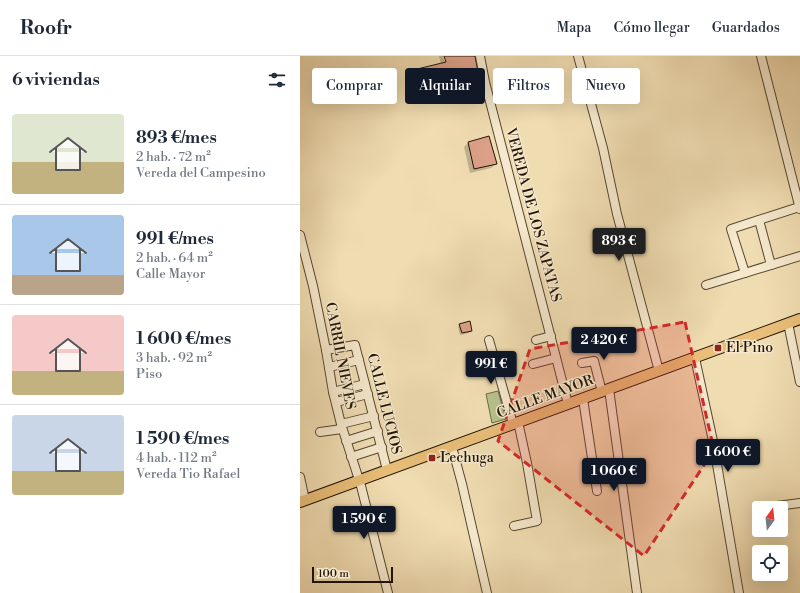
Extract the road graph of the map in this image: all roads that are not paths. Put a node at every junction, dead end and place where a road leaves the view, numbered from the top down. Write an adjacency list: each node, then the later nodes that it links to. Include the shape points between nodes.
1 (480, 56): 13 (street, VEREDA DE LOS ZAPATAS)
2 (578, 56): 23 (street)
3 (761, 56): 4 (street)
4 (800, 208): 5 (street)
5 (759, 220): 8 (street); 9 (street, via 731,229)
6 (300, 235): 16 (street, CARRIL NIEVES)
7 (800, 256): 8 (street)
8 (771, 265): 9 (street)
9 (745, 273): 10 (street)
10 (706, 285)
11 (800, 319): 12 (main road, CALLE MAYOR)
12 (788, 323): 18 (main road, CALLE MAYOR); 24 (street)
13 (551, 336): 15 (street); 17 (street, VEREDA DE LOS ZAPATAS)
14 (489, 340): 33 (street)
15 (536, 340)
16 (326, 350): 19 (street, CALLE LUCIOS, via 355,345); 22 (street, CARRIL NIEVES)
17 (556, 358): 21 (street); 31 (street, VEREDA DE LOS ZAPATAS)
18 (695, 358): 23 (main road, CALLE MAYOR); 52 (street, via 713,442)
19 (359, 360): 22 (street); 25 (street, CALLE LUCIOS)
20 (582, 363): 26 (street, via 594,361)
21 (533, 364)
22 (329, 367): 27 (street, CARRIL NIEVES)
23 (659, 371): 26 (main road, CALLE MAYOR)
24 (800, 382)
25 (365, 384): 27 (street); 28 (street, CALLE LUCIOS)
26 (606, 390): 29 (main road, CALLE MAYOR); 51 (street)
27 (333, 392): 30 (street, CARRIL NIEVES)
28 (368, 394): 30 (street); 32 (street, CALLE LUCIOS)
29 (583, 399): 31 (main road, CALLE MAYOR); 44 (street)
30 (336, 402): 34 (street, CARRIL NIEVES)
31 (568, 404): 33 (main road, CALLE MAYOR)
32 (374, 416): 34 (street); 35 (street, CALLE LUCIOS)
33 (516, 423): 39 (main road, CALLE MAYOR); 48 (street, via 527,463 537,521)
34 (342, 426): 36 (street); 37 (street, CARRIL NIEVES)
35 (378, 431): 37 (street); 38 (street, CALLE LUCIOS)
36 (320, 432)
37 (346, 441): 40 (street, CARRIL NIEVES)
38 (382, 447): 40 (street); 41 (street, CALLE LUCIOS)
39 (452, 447): 41 (main road, CALLE MAYOR); 50 (street)
40 (351, 457): 43 (street, CARRIL NIEVES)
41 (387, 470): 43 (main road, CALLE MAYOR)
42 (300, 477): 45 (street)
43 (359, 481): 45 (main road, CALLE MAYOR); 49 (street, CARRIL NIEVES)
44 (597, 491)
45 (303, 501)
46 (800, 504): 47 (street)
47 (788, 505)
48 (514, 526)
49 (388, 593)
50 (487, 593)
51 (637, 593)
52 (739, 593)

